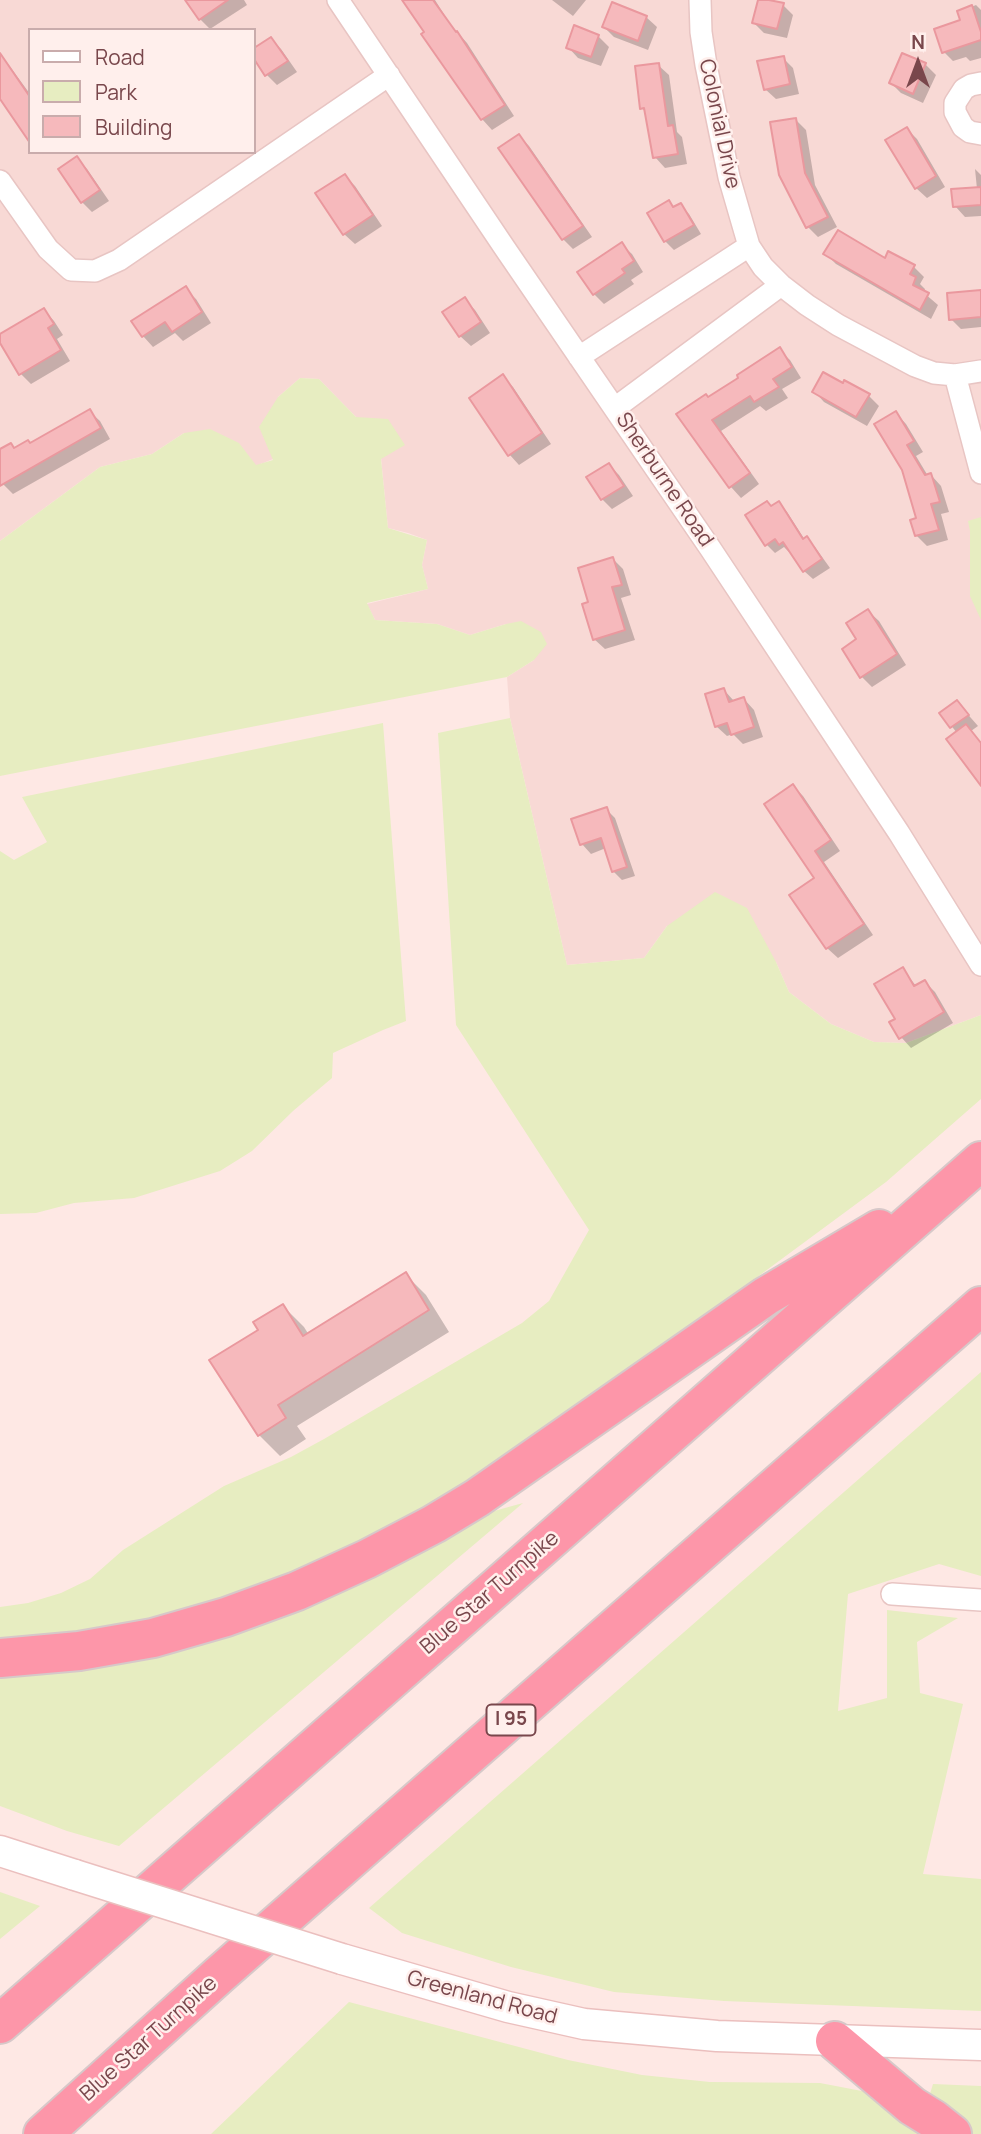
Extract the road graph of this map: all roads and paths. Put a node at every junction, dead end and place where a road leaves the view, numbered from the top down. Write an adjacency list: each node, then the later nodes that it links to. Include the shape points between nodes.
1 (338, 0): 3 (street, Sherburne Road)
2 (700, 0): 7 (street, Colonial Drive, via 709,78)
3 (389, 75): 6 (street, via 119,260 95,271 71,270 48,250); 9 (street, Sherburne Road)
4 (981, 83): 5 (street, via 964,89 955,103 963,127)
5 (981, 134)
6 (0, 181)
7 (749, 246): 8 (street, Colonial Drive); 9 (street)
8 (781, 285): 11 (street, Colonial Drive, via 838,325 915,366); 12 (street)
9 (579, 357): 12 (street, Sherburne Road)
10 (981, 371): 11 (street, Colonial Drive)
11 (955, 375): 13 (street)
12 (615, 408): 14 (street, Sherburne Road, via 899,832)
13 (981, 473)
14 (981, 965)
15 (981, 1161): 16 (highway, Blue Star Turnpike)
16 (948, 1190): 20 (highway, via 766,1296 477,1498 367,1559 297,1591 153,1638); 22 (highway, Blue Star Turnpike)
17 (981, 1307): 25 (highway, Blue Star Turnpike / I 95)
18 (892, 1594): 19 (street)
19 (981, 1600)
20 (0, 1658)
21 (0, 1851): 23 (main road, Greenland Road, bridge, via 508,2007 584,2024)
22 (5, 2017)
23 (835, 2041): 24 (main road, Greenland Road); 26 (highway)
24 (981, 2045)
25 (43, 2134)
26 (952, 2134)

